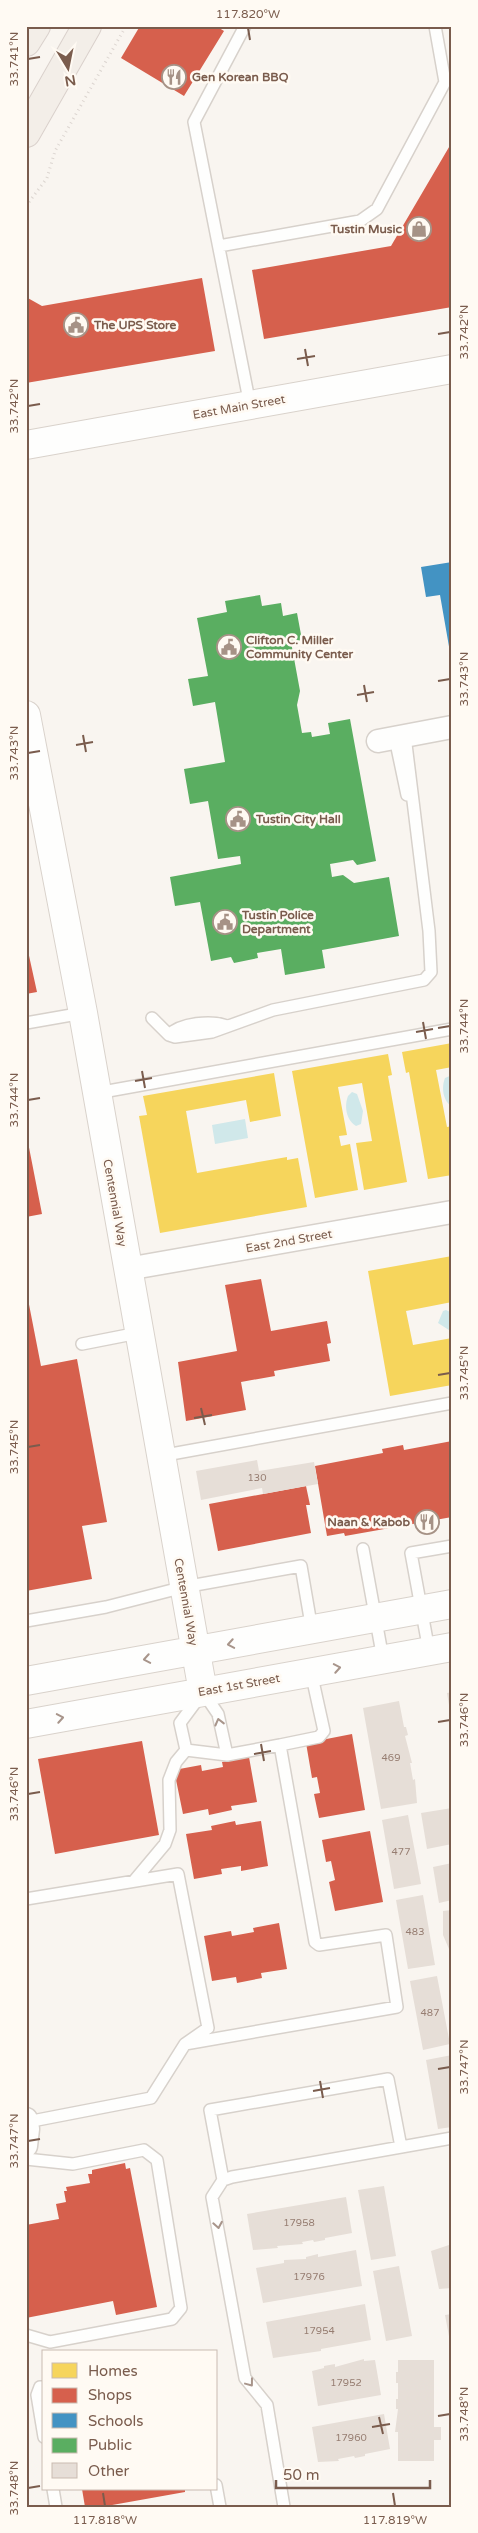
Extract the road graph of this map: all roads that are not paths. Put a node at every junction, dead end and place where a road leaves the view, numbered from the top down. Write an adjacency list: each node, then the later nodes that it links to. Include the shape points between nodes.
1 (87, 26): 4 (main road)
2 (245, 26): 5 (lane, via 194,122)
3 (434, 26): 5 (lane, via 445,82 377,209 360,221)
4 (26, 133)
5 (219, 246): 7 (lane)
6 (452, 369): 7 (main road, East Main Street)
7 (250, 405): 8 (main road, East Main Street)
8 (26, 445)
9 (26, 715): 12 (main road, Centennial Way)
10 (452, 727): 11 (street)
11 (392, 738): 13 (lane, via 414,812 431,972 424,980 273,1010 227,1026 212,1023 176,1028 169,1035)
12 (83, 1013): 14 (lane); 16 (main road, Centennial Way)
13 (152, 1018)
14 (26, 1023)
15 (452, 1029): 16 (lane)
16 (97, 1093): 18 (main road, Centennial Way)
17 (452, 1212): 18 (street, East 2nd Street)
18 (127, 1269): 19 (main road, Centennial Way)
19 (138, 1333): 20 (lane); 22 (main road, Centennial Way)
20 (82, 1344)
21 (452, 1403): 22 (lane)
22 (160, 1456): 25 (main road, Centennial Way)
23 (452, 1546): 27 (lane, via 411,1553)
24 (364, 1549): 28 (lane)
25 (184, 1587): 29 (lane); 30 (lane, via 301,1566); 32 (main road, Centennial Way)
26 (452, 1604): 27 (main road)
27 (421, 1610): 28 (main road); 31 (lane)
28 (376, 1618): 30 (main road); 33 (lane)
29 (26, 1621)
30 (312, 1630): 32 (main road, one-way to 32)
31 (440, 1649): 33 (main road, East 1st Street)
32 (195, 1650): 35 (main road, one-way to 35); 36 (main road, Centennial Way)
33 (383, 1659): 34 (main road, East 1st Street, one-way to 33)
34 (311, 1672): 36 (main road, East 1st Street); 38 (lane, via 324,1731 319,1737)
35 (26, 1681)
36 (203, 1692): 37 (main road, East 1st Street, one-way to 36); 39 (lane, via 180,1723); 40 (lane, one-way to 36, via 218,1714)
37 (26, 1724)
38 (280, 1745): 40 (lane); 43 (lane, via 315,1942 320,1945 386,1935 397,2007)
39 (186, 1750): 40 (lane); 41 (lane, via 176,1762 169,1780 170,1830 165,1844)
40 (227, 1755)
41 (134, 1881): 42 (lane); 43 (lane, via 178,1874 208,2028)
42 (26, 1899)
43 (185, 2044): 45 (lane, via 151,2098)
44 (26, 2119): 45 (street)
45 (27, 2122): 47 (street)
46 (452, 2138): 48 (lane)
47 (26, 2146)
48 (401, 2147): 50 (lane); 50 (lane, via 388,2079 210,2110)
49 (26, 2159): 51 (lane, via 73,2164 144,2150 157,2160 180,2308 172,2319 50,2342)
50 (223, 2180): 58 (lane, one-way to 58, via 212,2197 245,2378 268,2405)
51 (26, 2334)
52 (42, 2387): 53 (lane, via 37,2394)
53 (42, 2425)
54 (53, 2490): 56 (lane)
55 (217, 2490): 57 (lane)
56 (56, 2507)
57 (220, 2507)
58 (284, 2507)

